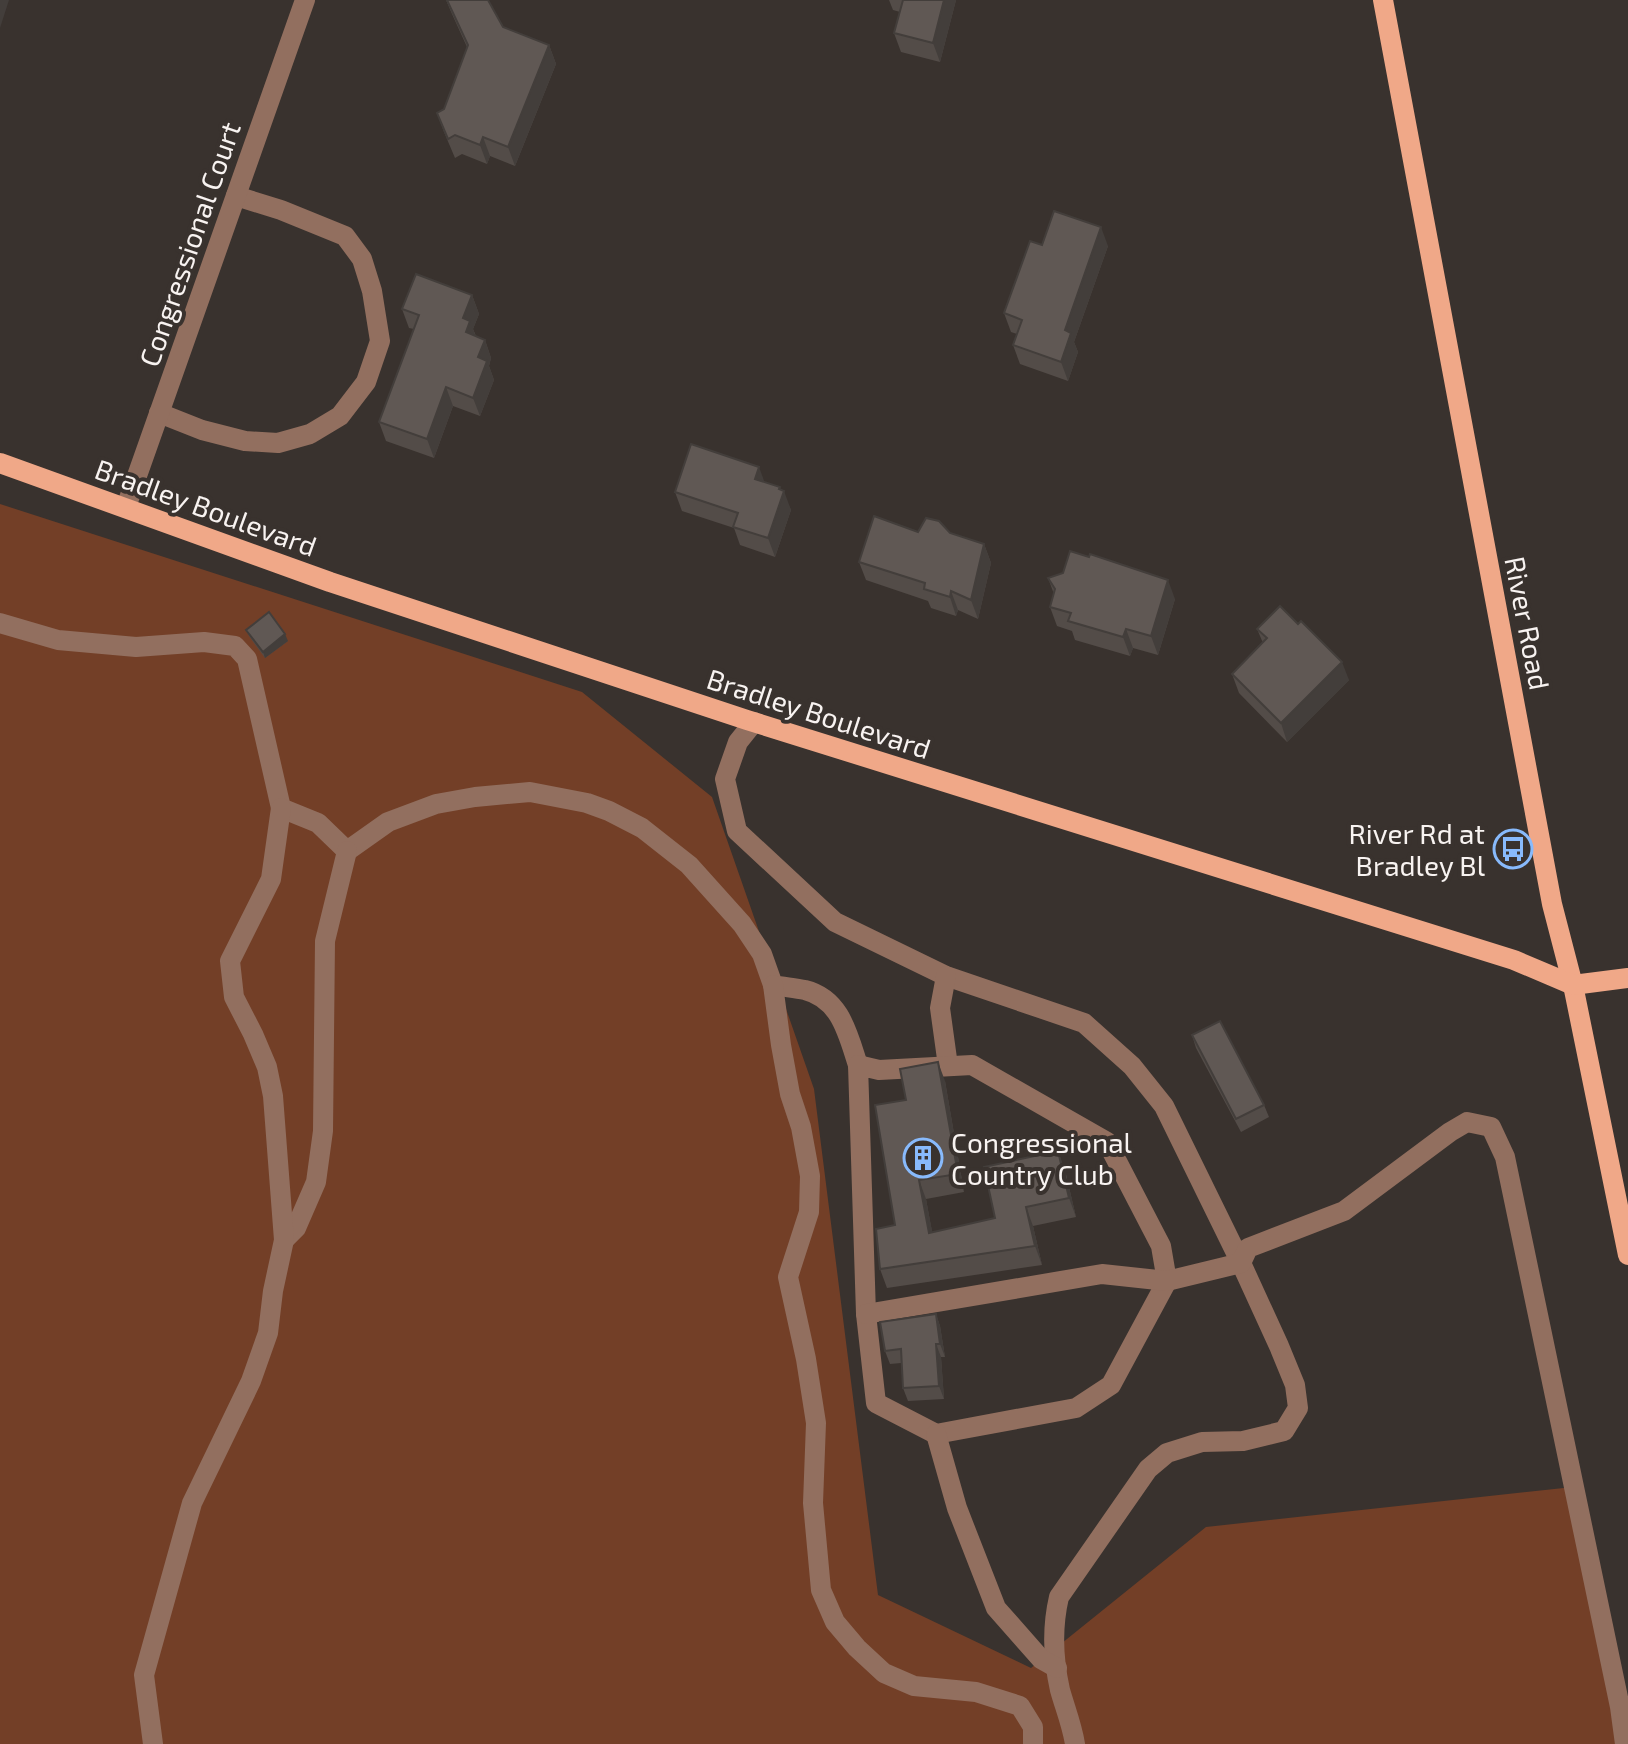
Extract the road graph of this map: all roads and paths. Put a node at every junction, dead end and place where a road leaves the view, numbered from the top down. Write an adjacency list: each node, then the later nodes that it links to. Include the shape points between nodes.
1 (305, 0): 3 (street, Congressional Court)
2 (1383, 0): 14 (main road, River Road, via 1552,904)
3 (236, 196): 4 (street, Congressional Court); 4 (street, via 345,236 362,259 380,341 366,382 340,416 310,434 278,443 245,441)
4 (159, 413): 6 (street, Congressional Court)
5 (0, 463): 6 (main road, Bradley Boulevard)
6 (126, 507): 8 (main road, Bradley Boulevard, via 330,582)
7 (0, 623): 9 (street, via 58,640 136,647 204,642 235,646 247,659)
8 (754, 722): 11 (street, via 738,742 725,779 737,831 835,922); 14 (main road, Bradley Boulevard, via 1514,960)
9 (281, 808): 10 (street, via 318,823); 17 (street, via 271,879 230,961 234,997 267,1067 273,1096)
10 (347, 851): 13 (street, via 388,822 436,804 530,792 587,803 642,828 689,865 742,924 762,954); 17 (street, via 325,941 323,1131 316,1182 296,1228)
11 (946, 976): 16 (street, via 940,1008); 19 (street, via 1084,1023 1132,1066 1164,1106)
12 (1628, 978): 14 (main road)
13 (773, 985): 15 (street, via 827,999 841,1017); 25 (street, via 790,1094 810,1176 809,1212 788,1277 816,1423 813,1503 821,1590 835,1622 884,1673 914,1686 976,1692 1020,1706 1033,1727)
14 (1573, 985): 18 (main road, River Road)
15 (858, 1065): 16 (street, via 879,1070); 21 (street)
16 (948, 1066): 20 (street, via 972,1065 1107,1142 1161,1246)
17 (284, 1240): 24 (street, via 268,1333 251,1381 192,1503 144,1675)
18 (1628, 1255)
19 (1241, 1263): 20 (street); 23 (street, via 1295,1385 1298,1408 1284,1431 1243,1441 1202,1442 1167,1453 1148,1469 1059,1597); 27 (street, via 1248,1248 1344,1211 1467,1122 1491,1127 1505,1157)
20 (1167, 1281): 21 (street, via 1102,1274); 22 (street, via 1111,1385 1076,1408)
21 (866, 1314): 22 (street, via 876,1403)
22 (936, 1434): 23 (street, via 957,1508 996,1608 1041,1659)
23 (1057, 1668): 26 (street)
24 (153, 1744)
25 (1033, 1744)
26 (1075, 1744)
27 (1625, 1744)

